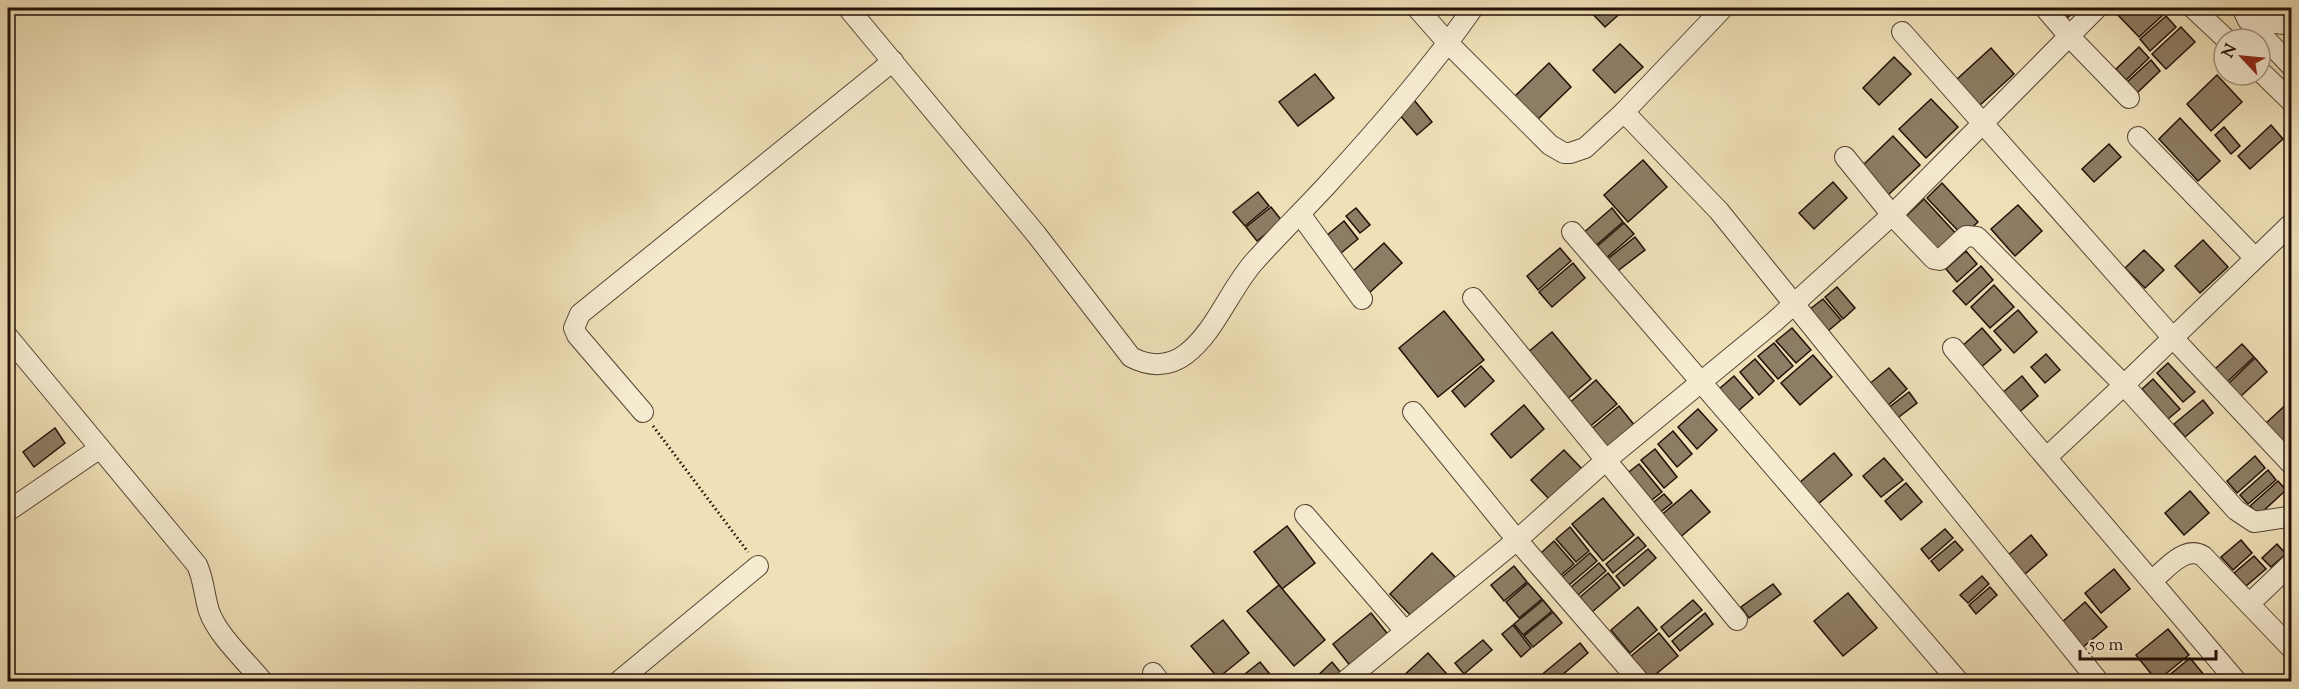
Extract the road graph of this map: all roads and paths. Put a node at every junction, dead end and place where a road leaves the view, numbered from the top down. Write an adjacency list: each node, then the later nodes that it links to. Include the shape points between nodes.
1 (848, 8): 14 (street)
2 (1417, 8): 13 (street)
3 (1473, 8): 13 (street)
4 (1724, 8): 19 (street)
5 (2045, 8): 12 (street)
6 (2097, 8): 12 (street)
7 (2200, 9): 10 (street)
8 (2245, 14): 9 (street); 15 (street)
9 (2292, 25)
10 (2216, 27)
11 (1902, 32): 20 (street)
12 (2068, 36): 17 (street); 20 (street)
13 (1448, 43): 19 (street, via 1550,145 1564,153 1585,148); 23 (street, via 1382,124)
14 (893, 61): 23 (street, via 1036,234 1131,357 1140,362 1172,362 1199,342 1252,264); 36 (street, via 580,314 574,328 576,335)
15 (2292, 67)
16 (2272, 83): 18 (street)
17 (2129, 98)
18 (2292, 102)
19 (1624, 111): 30 (street, via 1719,212)
20 (1982, 122): 24 (street); 32 (street)
21 (2138, 137): 27 (street)
22 (1845, 157): 24 (street)
23 (1300, 214): 29 (street)
24 (1892, 215): 30 (street); 35 (street, via 1934,259 1940,260 1966,236 1977,237)
25 (2292, 223): 27 (street)
26 (1572, 232): 34 (street)
27 (2255, 258): 32 (street)
28 (1473, 298): 40 (street)
29 (1362, 299)
30 (1794, 303): 34 (street); 58 (street)
31 (8, 337): 38 (street)
32 (2173, 338): 35 (street); 41 (street)
33 (1953, 348): 39 (street)
34 (1703, 382): 40 (street); 57 (street)
35 (2124, 385): 39 (street); 44 (street, via 2236,510 2254,522 2288,517)
36 (643, 412): 47 (path)
37 (1413, 412): 45 (street)
38 (100, 448): 42 (street); 53 (street, via 197,565 215,624)
39 (2047, 457): 48 (street)
40 (1605, 461): 45 (street); 50 (street)
41 (2292, 465)
42 (8, 511)
43 (1305, 515): 51 (street)
44 (2292, 520)
45 (1517, 540): 51 (street); 56 (street)
46 (2292, 563): 49 (street)
47 (758, 566): 54 (street)
48 (2152, 580): 49 (street, via 2184,555 2197,552); 59 (street)
49 (2249, 604): 52 (street)
50 (1737, 620)
51 (1405, 631): 55 (street)
52 (2292, 649)
53 (263, 681)
54 (618, 681)
55 (1344, 681)
56 (1640, 681)
57 (1959, 681)
58 (2098, 681)
59 (2237, 681)

